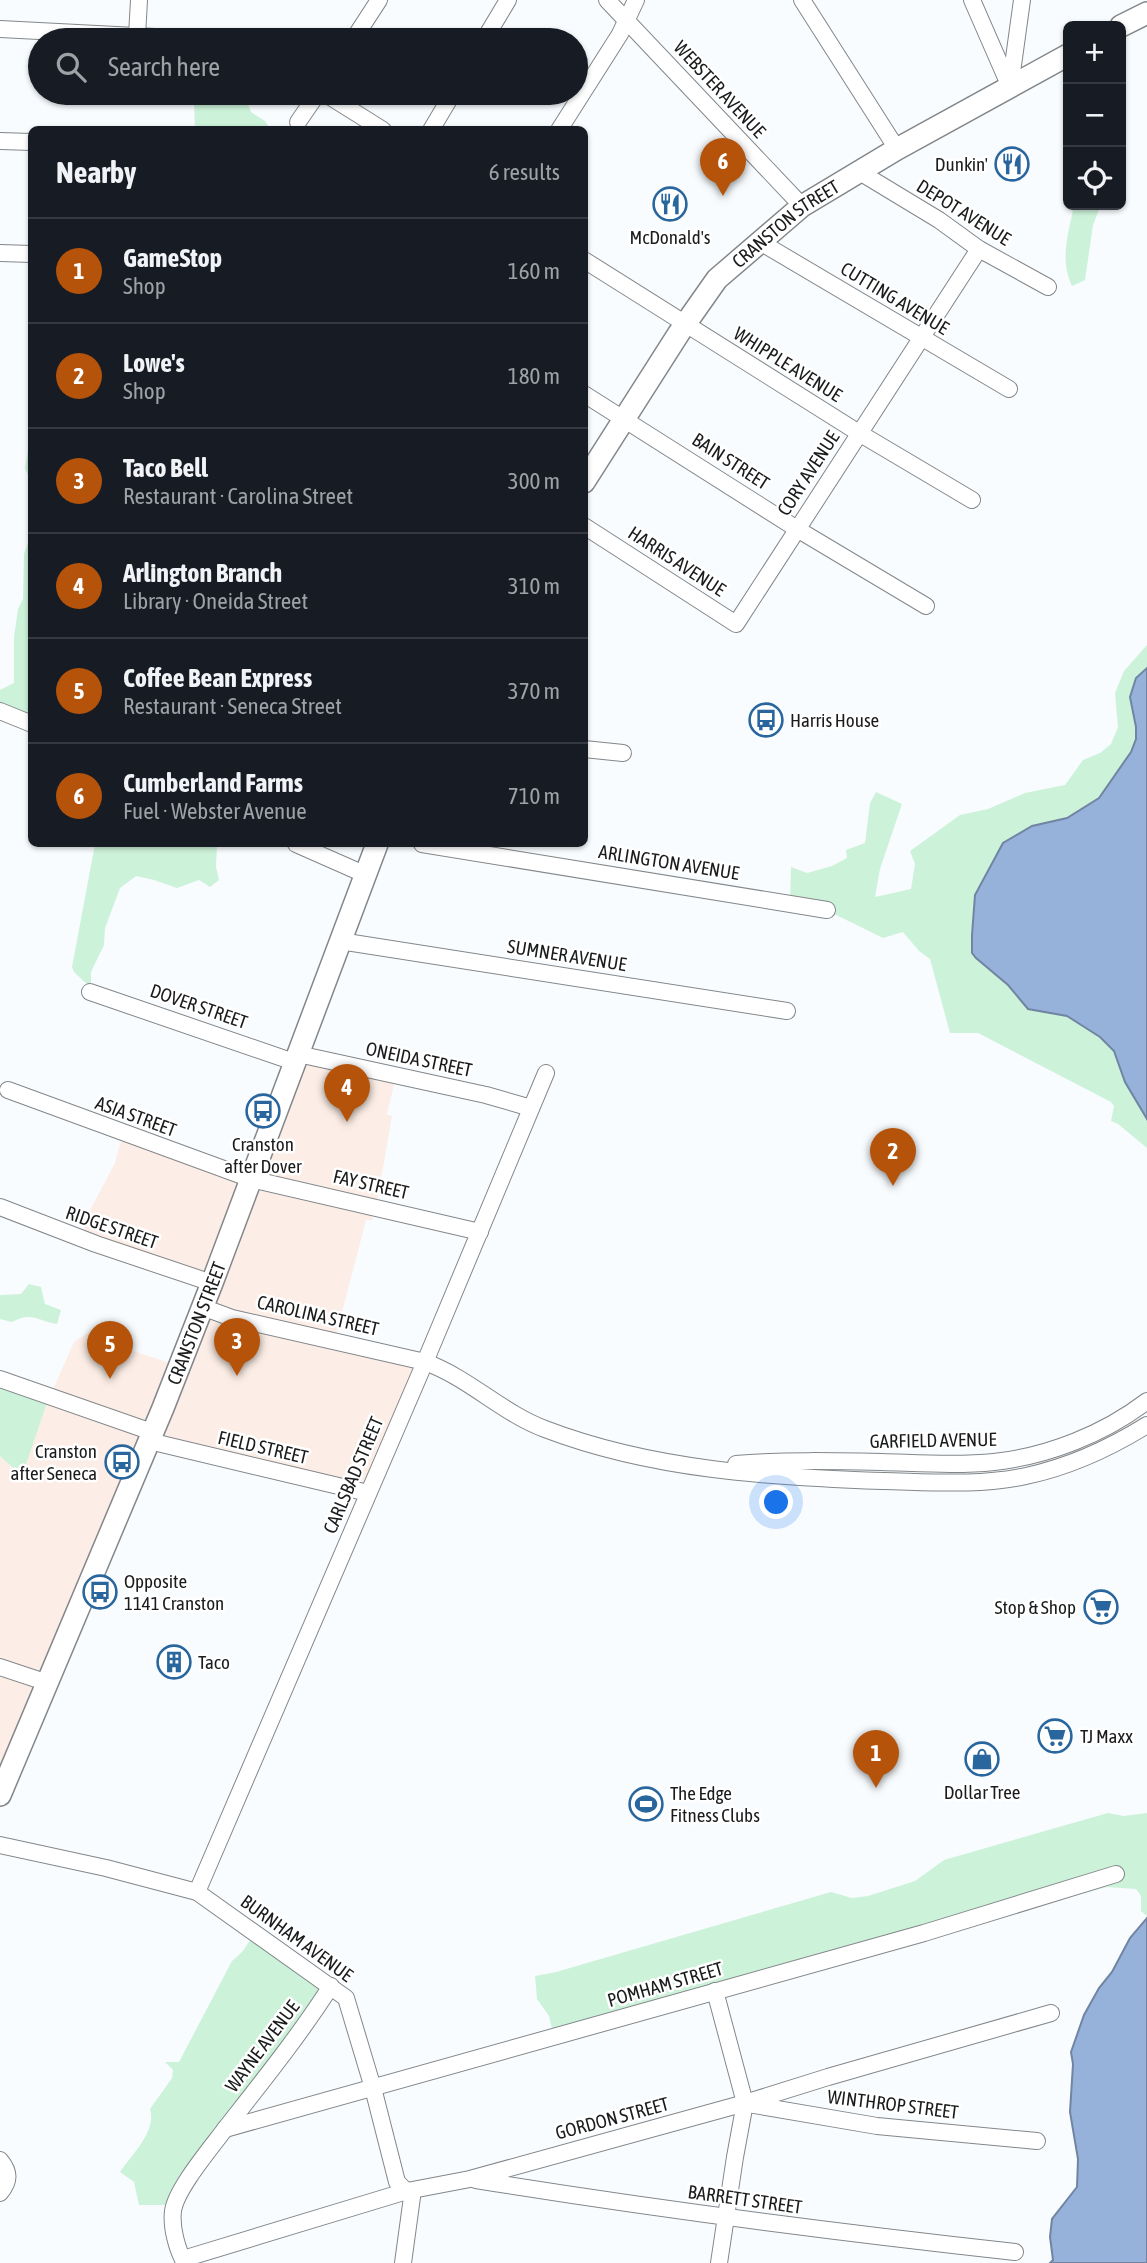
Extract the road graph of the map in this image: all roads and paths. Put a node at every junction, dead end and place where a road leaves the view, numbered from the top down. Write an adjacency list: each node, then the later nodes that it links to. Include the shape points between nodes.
1 (139, 0): 12 (street)
2 (378, 0): 13 (street)
3 (508, 0): 14 (street)
4 (607, 0): 10 (street, WEBSTER AVENUE)
5 (636, 0): 10 (street)
6 (802, 0): 30 (street)
7 (972, 0): 19 (street)
8 (1022, 0): 19 (street)
9 (1147, 13): 11 (main road)
10 (626, 20): 18 (street); 32 (street, WEBSTER AVENUE)
11 (1126, 24)
12 (137, 28)
13 (360, 28)
14 (491, 28)
15 (0, 29): 16 (street)
16 (28, 30)
17 (1063, 58): 19 (main road, CRANSTON STREET)
18 (588, 84)
19 (1010, 86): 30 (main road, CRANSTON STREET)
20 (310, 105): 24 (street)
21 (343, 105): 25 (street)
22 (446, 105): 26 (street)
23 (575, 105): 27 (street)
24 (298, 122)
25 (377, 126)
26 (433, 126)
27 (562, 126)
28 (0, 141): 29 (street)
29 (28, 142)
30 (897, 149): 31 (main road, CRANSTON STREET)
31 (858, 171): 32 (main road, CRANSTON STREET); 34 (street, DEPOT AVENUE)
32 (802, 206): 33 (main road, CRANSTON STREET)
33 (760, 242): 39 (main road, CRANSTON STREET, via 717,279); 40 (street, CUTTING AVENUE)
34 (979, 249): 38 (street, DEPOT AVENUE); 40 (street, CORY AVENUE)
35 (0, 253): 36 (street)
36 (28, 254)
37 (588, 263): 39 (street, WHIPPLE AVENUE)
38 (1048, 287)
39 (685, 325): 43 (main road, CRANSTON STREET); 44 (street, WHIPPLE AVENUE)
40 (920, 338): 41 (street, CUTTING AVENUE); 44 (street, CORY AVENUE)
41 (1009, 389)
42 (588, 396): 43 (street, BAIN STREET)
43 (624, 418): 45 (main road, CRANSTON STREET); 48 (street, BAIN STREET)
44 (859, 433): 46 (street, WHIPPLE AVENUE); 48 (street, CORY AVENUE)
45 (588, 476)
46 (972, 500)
47 (588, 529): 50 (street, HARRIS AVENUE, via 736,624)
48 (797, 529): 49 (street, BAIN STREET); 50 (street, CORY AVENUE)
49 (926, 606)
50 (743, 615)
51 (0, 711): 52 (street)
52 (28, 722)
53 (588, 749): 54 (street)
54 (623, 753)
55 (303, 847): 58 (street)
56 (376, 847): 58 (main road, CRANSTON STREET)
57 (440, 847): 59 (street, ARLINGTON AVENUE)
58 (364, 874): 60 (main road, CRANSTON STREET)
59 (827, 910)
60 (340, 941): 62 (street, SUMNER AVENUE); 63 (main road, CRANSTON STREET)
61 (90, 992): 63 (street, DOVER STREET)
62 (787, 1011)
63 (296, 1058): 66 (street, ONEIDA STREET); 67 (main road, CRANSTON STREET)
64 (546, 1073): 66 (street, CARLSBAD STREET)
65 (8, 1090): 67 (street, ASIA STREET)
66 (531, 1108): 69 (street, CARLSBAD STREET)
67 (251, 1179): 69 (street, FAY STREET); 70 (main road, CRANSTON STREET)
68 (0, 1207): 70 (street, RIDGE STREET)
69 (480, 1232): 72 (street, CARLSBAD STREET)
70 (212, 1283): 71 (main road, CRANSTON STREET)
71 (202, 1307): 72 (street, CAROLINA STREET); 76 (main road, CRANSTON STREET)
72 (425, 1362): 78 (street, GARFIELD AVENUE, via 541,1428 617,1453); 80 (street, CARLSBAD STREET)
73 (0, 1380): 76 (street, FIELD STREET)
74 (1147, 1401): 77 (street, GARFIELD AVENUE, via 1078,1440 1014,1459 972,1464)
75 (1147, 1424): 79 (street, GARFIELD AVENUE, via 1090,1455 1026,1476 977,1482)
76 (151, 1436): 80 (street, FIELD STREET); 82 (main road, CRANSTON STREET)
77 (881, 1462): 78 (street, GARFIELD AVENUE, via 779,1461); 79 (street)
78 (706, 1467): 79 (street, GARFIELD AVENUE, via 789,1478)
79 (880, 1481)
80 (368, 1493): 86 (street, CARLSBAD STREET)
81 (0, 1667): 82 (street)
82 (48, 1683): 83 (main road, CRANSTON STREET)
83 (0, 1796)
84 (0, 1845): 86 (street, BURNHAM AVENUE)
85 (1116, 1874): 88 (street, POMHAM STREET)
86 (197, 1892): 87 (street, BURNHAM AVENUE)
87 (331, 1986): 90 (street, BURNHAM AVENUE, via 346,1998); 92 (street, WAYNE AVENUE)
88 (715, 1991): 90 (street, POMHAM STREET); 91 (street)
89 (1052, 2013): 91 (street, GORDON STREET)
90 (373, 2088): 92 (street, POMHAM STREET); 96 (street, BURNHAM AVENUE, via 397,2182)
91 (745, 2103): 93 (street, WINTHROP STREET, via 877,2126); 95 (street, GORDON STREET); 98 (street)
92 (225, 2130): 100 (street, WAYNE AVENUE, via 204,2155 173,2210)
93 (1037, 2140)
94 (0, 2160): 97 (street, via 8,2171 7,2185)
95 (470, 2179): 96 (street, GORDON STREET); 98 (street, BARRETT STREET)
96 (407, 2191): 100 (street, GORDON STREET); 102 (street, BURNHAM AVENUE, via 412,2197)
97 (0, 2193)
98 (725, 2218): 99 (street, BARRETT STREET); 103 (street)
99 (1014, 2252)
100 (184, 2261): 101 (street)
101 (212, 2263)
102 (403, 2263)
103 (719, 2263)

